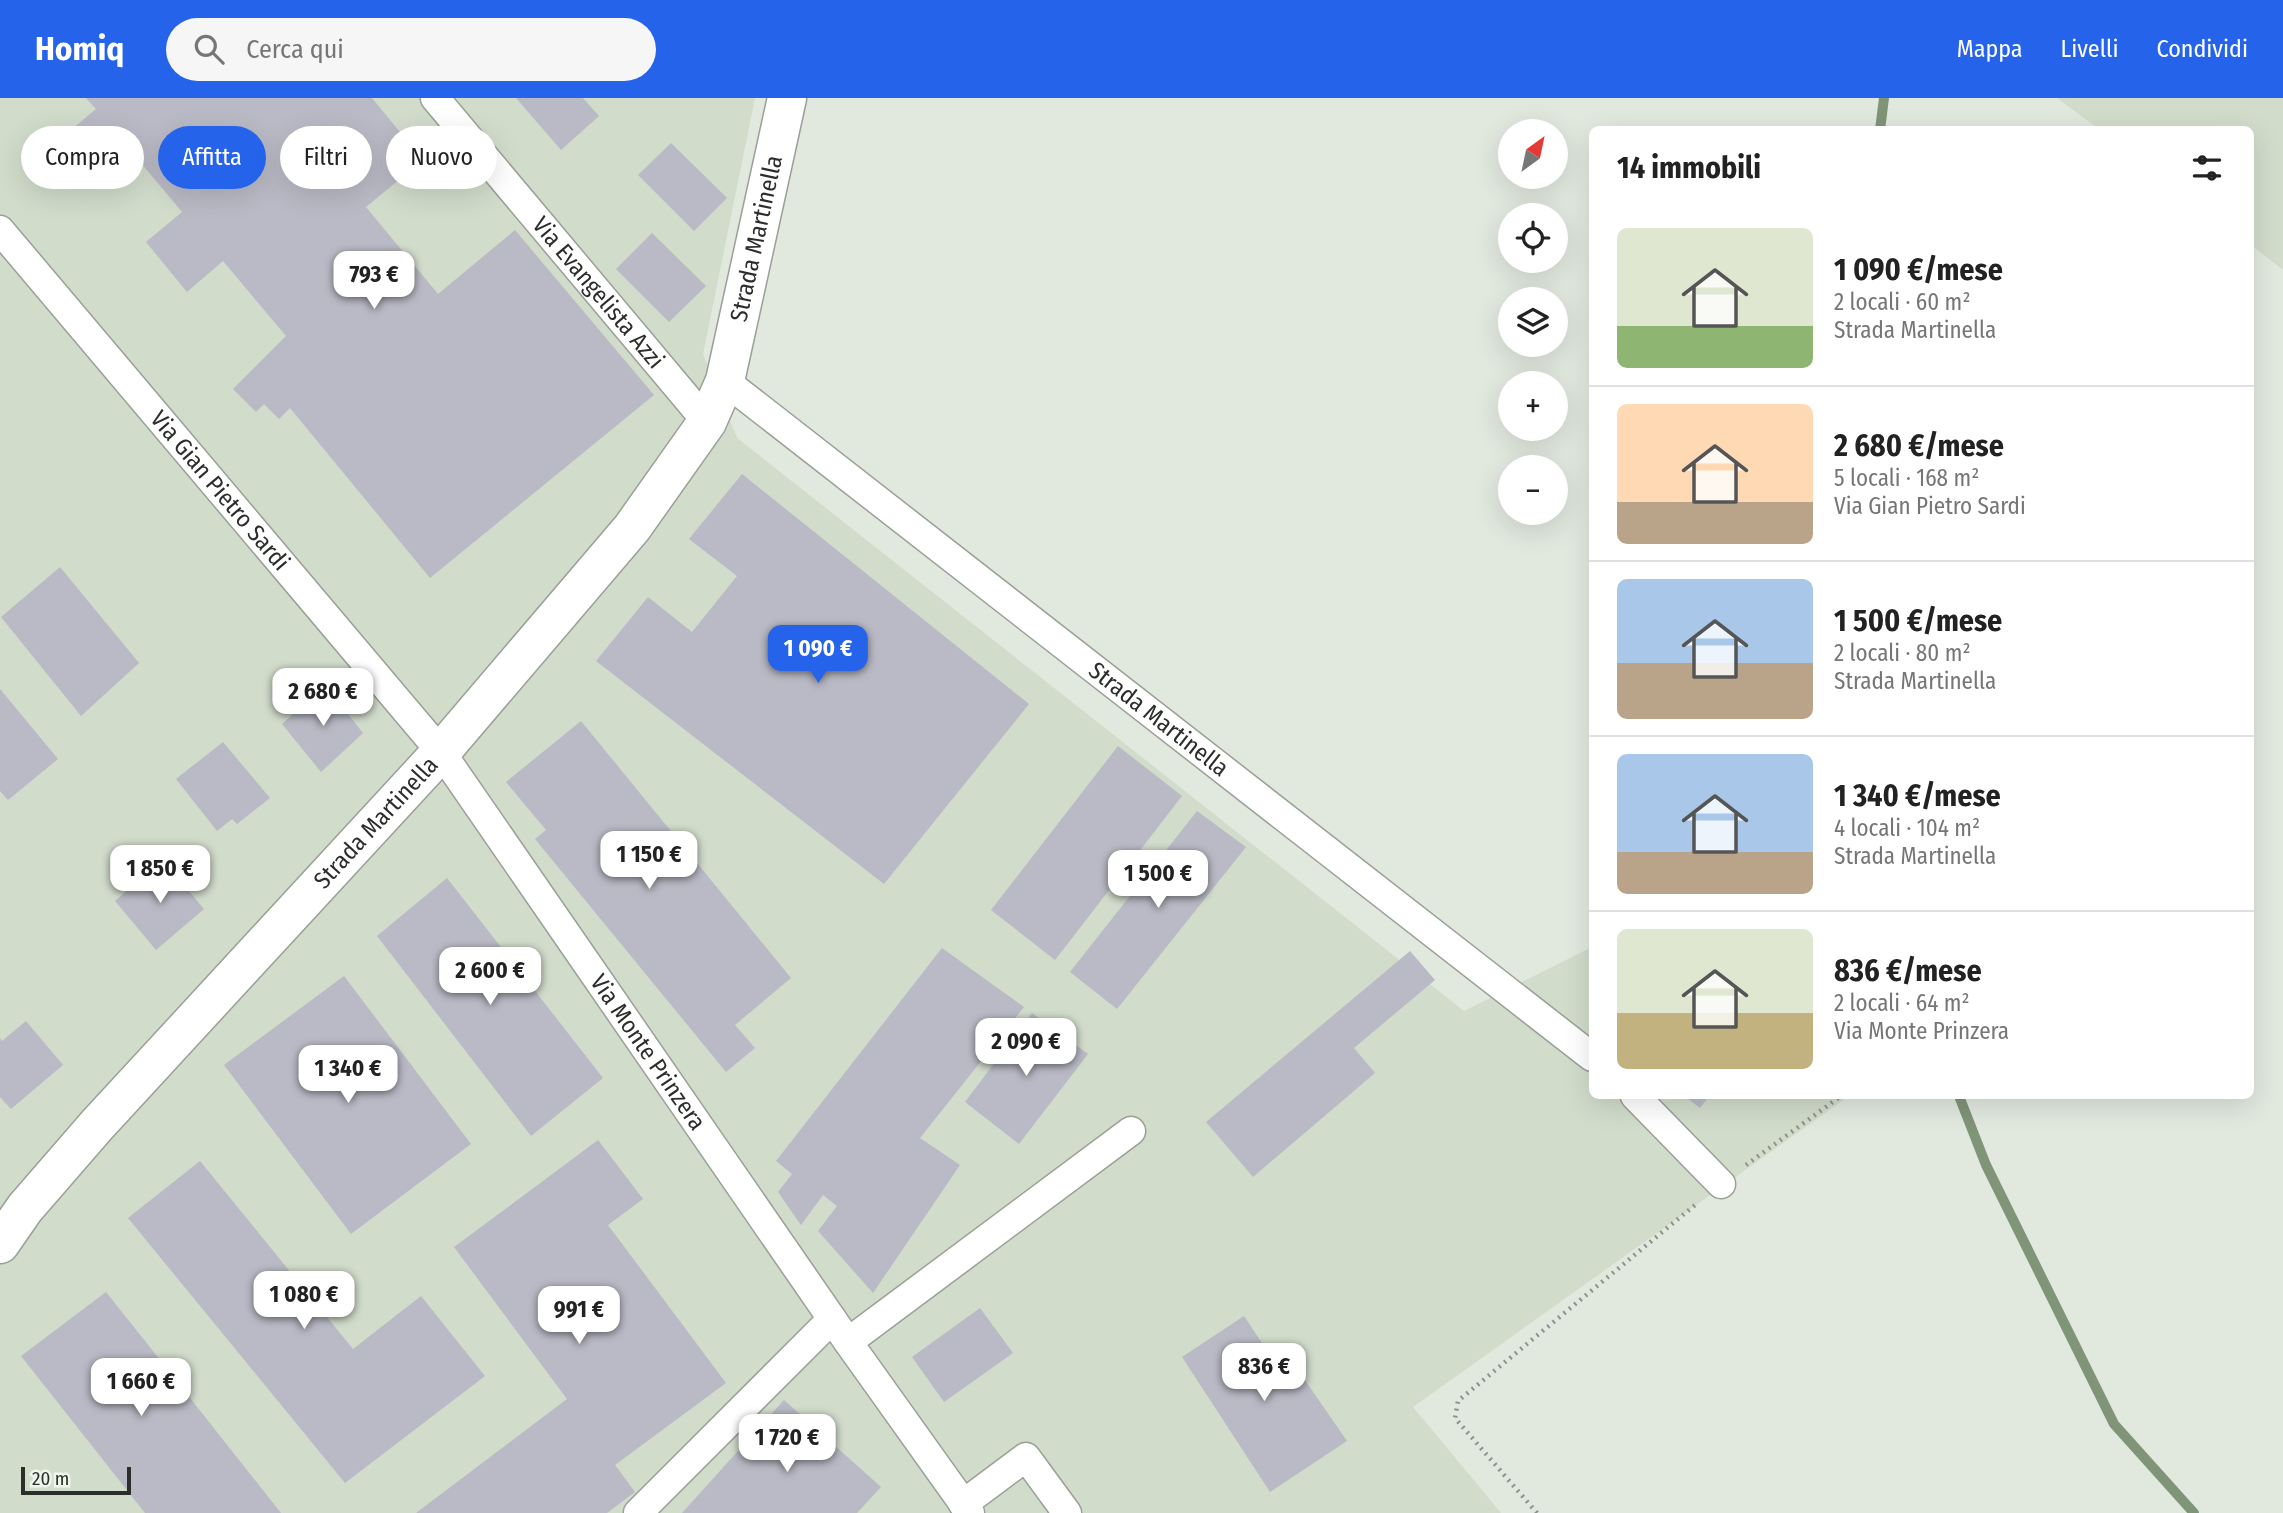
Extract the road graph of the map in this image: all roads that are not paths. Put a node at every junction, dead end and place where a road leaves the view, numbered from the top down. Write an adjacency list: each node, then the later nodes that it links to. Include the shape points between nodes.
1 (435, 98): 5 (street, Via Evangelista Azzi)
2 (787, 98): 4 (street, Strada Martinella)
3 (0, 230): 6 (street, Via Gian Pietro Sardi)
4 (725, 381): 5 (street, Strada Martinella); 7 (street, Strada Martinella)
5 (707, 422): 6 (street, Strada Martinella, via 632,528)
6 (441, 752): 11 (street, Strada Martinella, via 88,1136); 12 (street, Via Monte Prinzera)
7 (1589, 1055)
8 (1638, 1099): 10 (street)
9 (1131, 1131): 12 (street)
10 (1721, 1184)
11 (0, 1244)
12 (840, 1331): 13 (street, Via Monte Prinzera); 14 (street)
13 (966, 1509): 15 (street, Via Monte Prinzera, via 1026,1457)
14 (638, 1513)
15 (1067, 1513)

